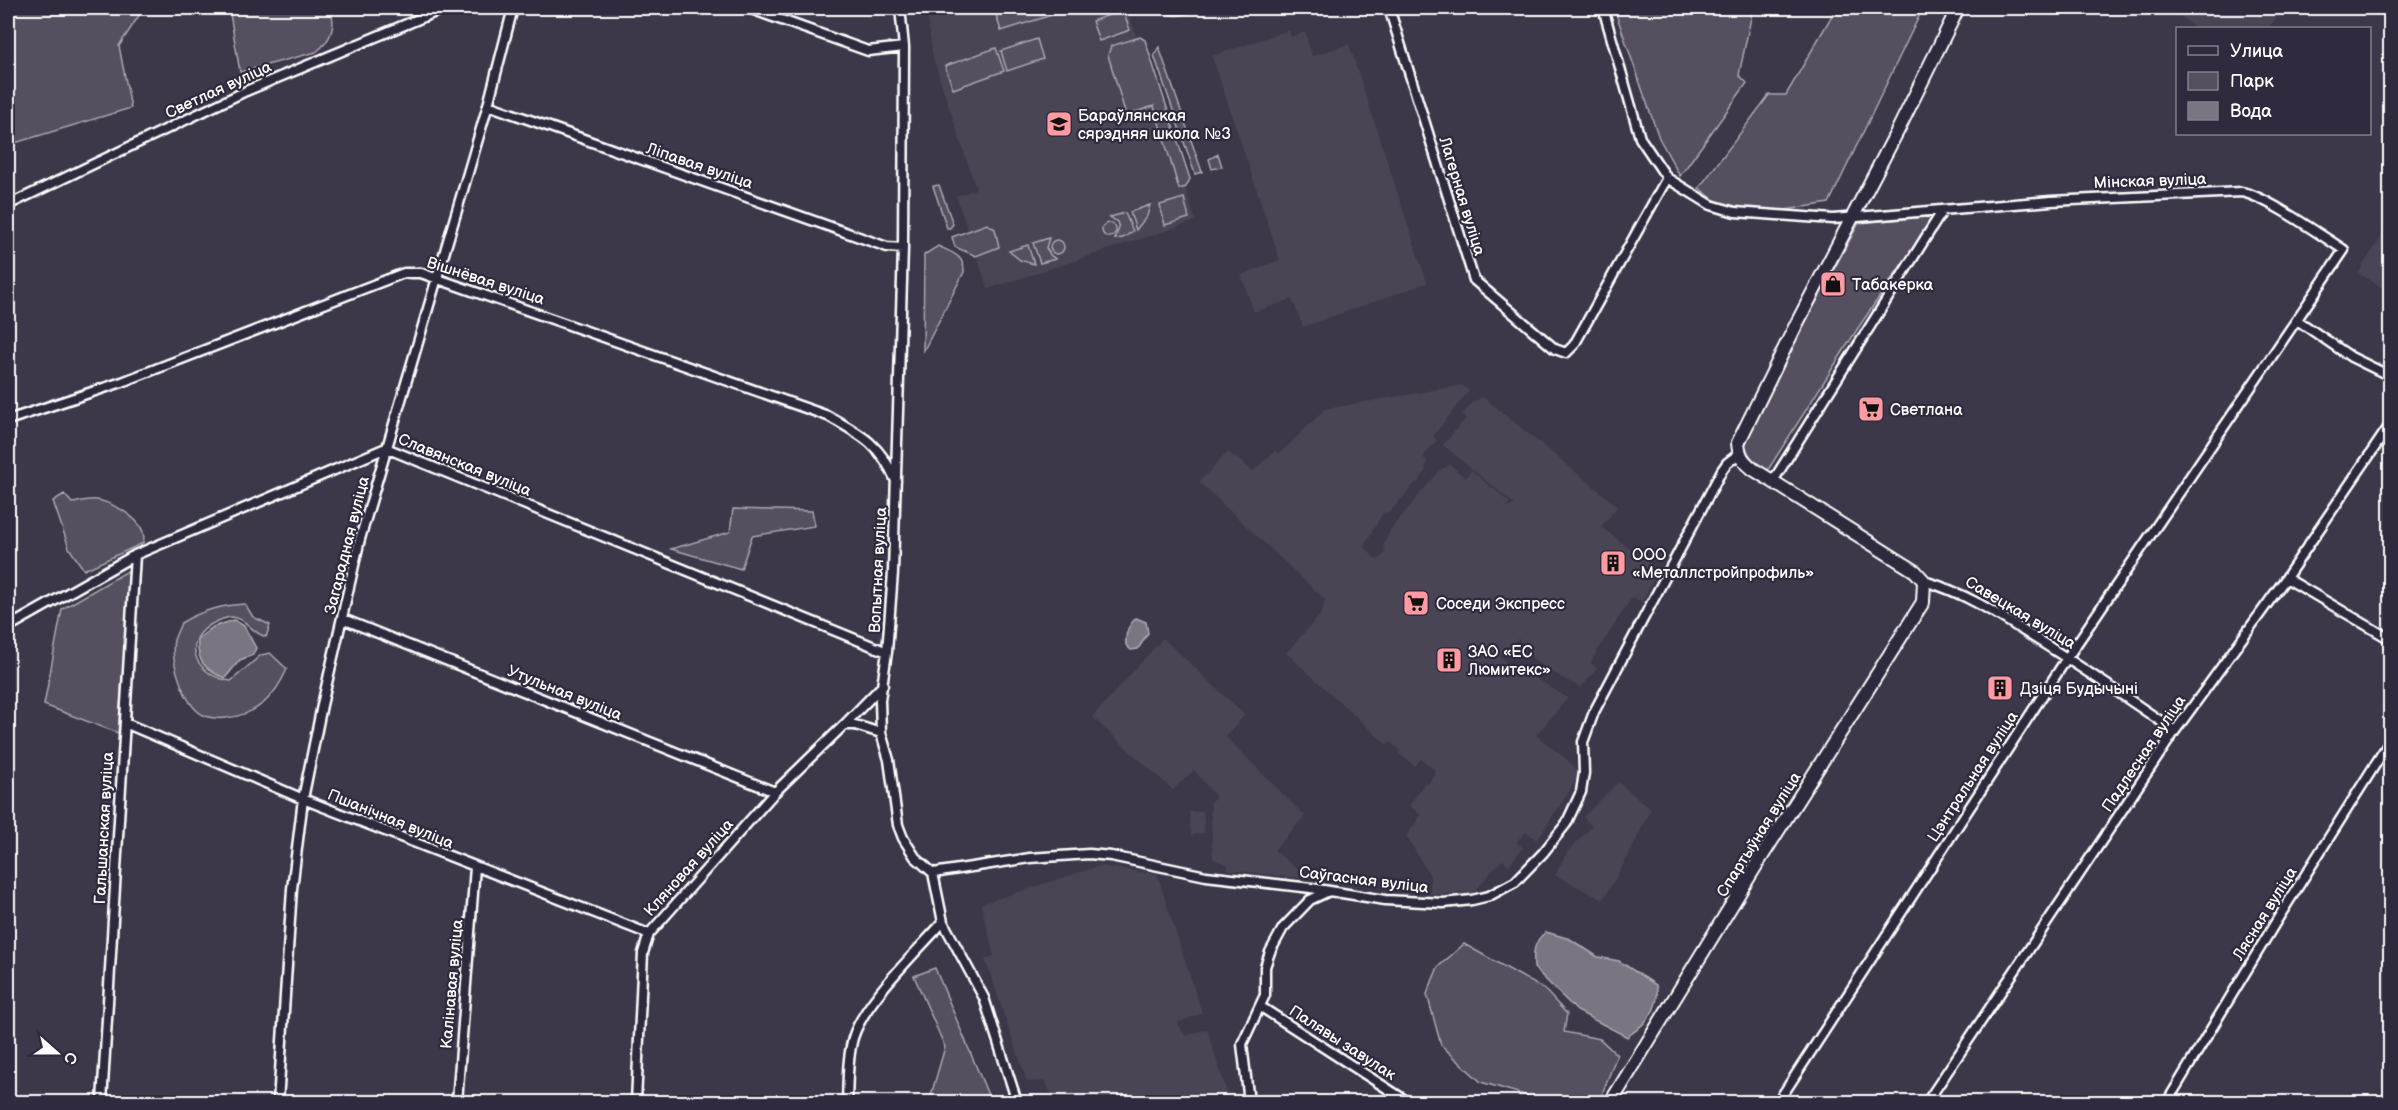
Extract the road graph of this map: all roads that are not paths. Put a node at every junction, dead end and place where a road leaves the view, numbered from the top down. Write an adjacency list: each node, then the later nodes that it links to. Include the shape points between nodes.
1 (445, 8): 11 (street, Светлая вуліца, via 246,91)
2 (513, 8): 9 (street, Загарадная вуліца)
3 (748, 8): 8 (street, via 868,51)
4 (900, 8): 8 (street, Вопытная вуліца)
5 (1389, 8): 10 (street, Лагерная вуліца, via 1474,279 1555,349 1566,353 1574,345)
6 (1603, 8): 10 (street, via 1640,138)
7 (1958, 8): 13 (main road)
8 (904, 47): 14 (street, Вопытная вуліца)
9 (488, 105): 14 (street, Ліпавая вуліца, via 887,247); 16 (street, Загарадная вуліца)
10 (1667, 178): 13 (street, Мінская вуліца, via 1711,205 1735,212)
11 (8, 206)
12 (1943, 210): 13 (street, Мінская вуліца); 15 (street, Мінская вуліца, via 2246,193); 23 (street)
13 (1853, 217): 22 (main road, via 1790,336)
14 (903, 248): 24 (street, Вопытная вуліца)
15 (2344, 250): 17 (street, Цэнтральная вуліца)
16 (436, 276): 19 (street, Вішнёвая вуліца, via 404,273 122,382); 21 (street, Загарадная вуліца); 24 (street, Вішнёвая вуліца, via 828,416 876,448)
17 (2296, 320): 18 (street, via 2351,357); 32 (street, Цэнтральная вуліца)
18 (2391, 376)
19 (8, 420)
20 (2391, 425): 26 (street, Падлесная вуліца)
21 (386, 448): 25 (street, Славянская вуліца); 28 (street, Загарадная вуліца, via 360,539); 31 (street, Славянская вуліца)
22 (1739, 449): 23 (main road, Савецкая вуліца, via 1744,462); 43 (street, Саўгасная вуліца, via 1722,470 1594,711 1583,742 1583,783 1575,808 1558,836 1526,872 1489,896 1459,902 1394,901)
23 (1773, 481): 27 (main road, Савецкая вуліца, via 1915,571)
24 (897, 484): 31 (street, Вопытная вуліца)
25 (135, 555): 29 (street, Славянская вуліца); 34 (street, Гальшанская вуліца)
26 (2286, 578): 30 (street); 36 (street, Падлесная вуліца)
27 (1924, 581): 32 (street, Савецкая вуліца, via 1976,602); 55 (main road, Спартыўная вуліца, via 1923,602 1904,636 1755,867)
28 (343, 619): 39 (street, Утульная вуліца); 40 (street, Загарадная вуліца)
29 (8, 627)
30 (2391, 639)
31 (887, 652): 33 (street, Вопытная вуліца)
32 (2067, 658): 36 (street, Савецкая вуліца); 56 (street, Цэнтральная вуліца)
33 (884, 684): 35 (street, Кляновая вуліца); 37 (street, Вопытная вуліца, via 880,700)
34 (124, 723): 40 (street, Пшанічная вуліца); 47 (street, Гальшанская вуліца)
35 (844, 725): 37 (street); 39 (street, Кляновая вуліца)
36 (2175, 731): 57 (street, Падлесная вуліца)
37 (881, 733): 42 (street, Вопытная вуліца, via 898,825 915,857)
38 (2391, 741): 58 (street, Лясная вуліца)
39 (775, 792): 45 (street, Кляновая вуліца)
40 (303, 799): 41 (street, Пшанічная вуліца); 48 (street, Загарадная вуліца, via 291,890)
41 (475, 867): 45 (street, Пшанічная вуліца); 49 (street, Калінавая вуліца)
42 (933, 873): 43 (street, Саўгасная вуліца, via 1077,854 1111,856 1206,876); 44 (street)
43 (1328, 892): 46 (street, via 1310,900 1275,940 1265,967)
44 (943, 922): 51 (street, via 863,1014 849,1055); 52 (street, via 984,998)
45 (649, 934): 50 (street, Кляновая вуліца, via 643,953)
46 (1261, 1007): 53 (street, via 1242,1044); 54 (street, Палявы завулак)
47 (102, 1102)
48 (278, 1102)
49 (457, 1102)
50 (636, 1102)
51 (847, 1102)
52 (1017, 1102)
53 (1249, 1102)
54 (1408, 1102)
55 (1611, 1102)
56 (1778, 1102)
57 (1927, 1102)
58 (2167, 1102)

